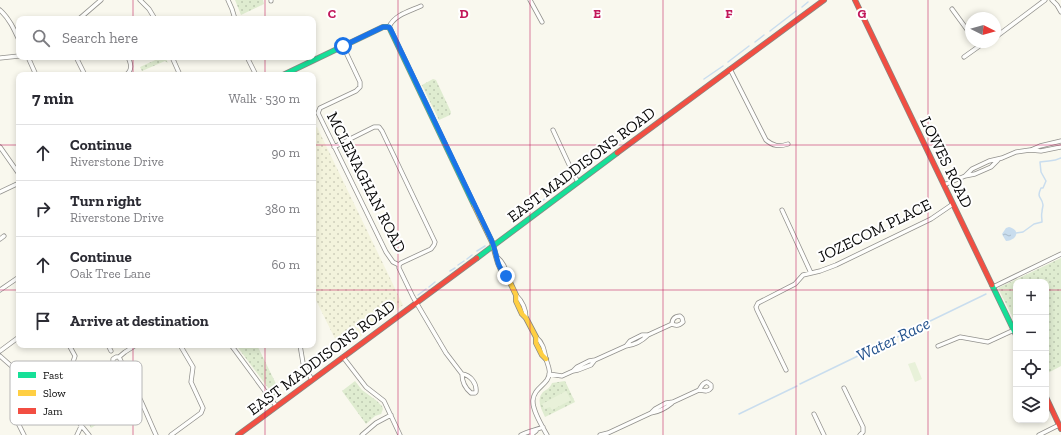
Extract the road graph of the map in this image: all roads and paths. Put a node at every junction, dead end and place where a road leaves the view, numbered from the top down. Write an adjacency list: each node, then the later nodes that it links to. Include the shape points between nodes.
1 (101, 0): 13 (street)
2 (140, 0): 14 (street)
3 (228, 0): 15 (street)
4 (530, 0): 16 (street)
5 (824, 0): 33 (street, EAST MADDISONS ROAD)
6 (855, 0): 50 (street, LOWES ROAD)
7 (1045, 0): 19 (street)
8 (1052, 0): 12 (street)
9 (421, 6): 17 (street, via 392,21)
10 (952, 9): 18 (street)
11 (0, 10): 20 (street)
12 (1061, 12)
13 (82, 16)
14 (153, 16)
15 (234, 16)
16 (542, 22)
17 (389, 27): 21 (street, via 383,27); 56 (street)
18 (965, 27)
19 (1001, 33)
20 (16, 34)
21 (343, 46): 26 (street); 43 (street, MCLENAGHAN ROAD, via 361,86 318,111)
22 (976, 48): 24 (street)
23 (16, 56): 25 (street)
24 (964, 57)
25 (0, 58)
26 (316, 59)
27 (29, 60): 34 (street)
28 (78, 60): 35 (street)
29 (129, 60): 36 (street)
30 (173, 60): 37 (street)
31 (248, 60): 38 (street)
32 (314, 60): 39 (street)
33 (730, 69): 42 (street, via 766,140 779,146); 48 (street, EAST MADDISONS ROAD)
34 (35, 72)
35 (84, 72)
36 (130, 72)
37 (179, 72)
38 (254, 72)
39 (289, 72)
40 (553, 130): 48 (street)
41 (1061, 141): 46 (street)
42 (788, 144)
43 (334, 146): 58 (street, MCLENAGHAN ROAD, via 387,254); 58 (street, via 375,127 380,128 435,242 432,248)
44 (0, 147): 47 (street)
45 (1061, 147): 46 (street, via 1041,151)
46 (1030, 150): 50 (street, via 1016,152 975,174)
47 (16, 170)
48 (578, 182): 56 (street, EAST MADDISONS ROAD)
49 (16, 184): 51 (street)
50 (944, 185): 52 (street, LOWES ROAD)
51 (0, 192)
52 (953, 204): 59 (street, JOZECOM PLACE, via 919,225 836,265); 61 (street, LOWES ROAD)
53 (782, 210): 59 (street)
54 (4, 236): 55 (street)
55 (0, 239)
56 (493, 245): 63 (street, EAST MADDISONS ROAD); 80 (street, via 502,272 516,295 522,314)
57 (1061, 254): 61 (street)
58 (399, 265): 63 (street, MCLENAGHAN ROAD)
59 (811, 273): 85 (street, JOZECOM PLACE, via 803,275 795,284 759,302 757,306)
60 (16, 278): 62 (street)
61 (993, 287): 65 (street, LOWES ROAD)
62 (0, 290)
63 (416, 303): 78 (street, EAST MADDISONS ROAD); 86 (street, MCLENAGHAN ROAD, via 448,357)
64 (672, 324): 87 (street, via 632,345 589,361 560,376)
65 (1013, 329)
66 (1013, 334): 68 (street, via 988,342 960,337)
67 (16, 339): 75 (street)
68 (938, 346)
69 (71, 348): 81 (street, via 75,356)
70 (110, 348): 76 (street)
71 (131, 348): 79 (street)
72 (182, 348): 106 (street, via 193,367 191,382 203,408 201,413)
73 (233, 348): 93 (street)
74 (301, 348): 88 (street, via 303,362)
75 (0, 351)
76 (111, 351)
77 (0, 356): 84 (street)
78 (343, 357): 88 (street, EAST MADDISONS ROAD); 95 (street, via 366,387 384,401)
79 (119, 358): 82 (street, via 114,357); 83 (street)
80 (546, 359): 87 (street)
81 (73, 361)
82 (112, 361)
83 (121, 361)
84 (10, 365)
85 (786, 370)
86 (462, 374): 86 (street, via 468,375 472,380 475,393 471,393 465,387)
87 (549, 374): 99 (street, via 536,392 533,401)
88 (312, 380): 93 (street, EAST MADDISONS ROAD)
89 (844, 388): 115 (street, via 863,427)
90 (699, 390): 101 (street, via 666,403)
91 (1049, 403): 97 (street)
92 (142, 404): 105 (street)
93 (276, 406): 107 (street, EAST MADDISONS ROAD)
94 (814, 414): 114 (street)
95 (391, 415): 108 (street); 109 (street)
96 (19, 425): 102 (street)
97 (1060, 425): 116 (street)
98 (81, 426): 103 (street); 104 (street)
99 (543, 427): 100 (street); 112 (street)
100 (537, 430): 110 (street); 111 (street)
101 (608, 434): 113 (street)
102 (24, 435)
103 (77, 435)
104 (89, 435)
105 (156, 435)
106 (171, 435)
107 (238, 435)
108 (362, 435)
109 (400, 435)
110 (521, 435)
111 (531, 435)
112 (547, 435)
113 (600, 435)
114 (824, 435)
115 (860, 435)
116 (1039, 435)

